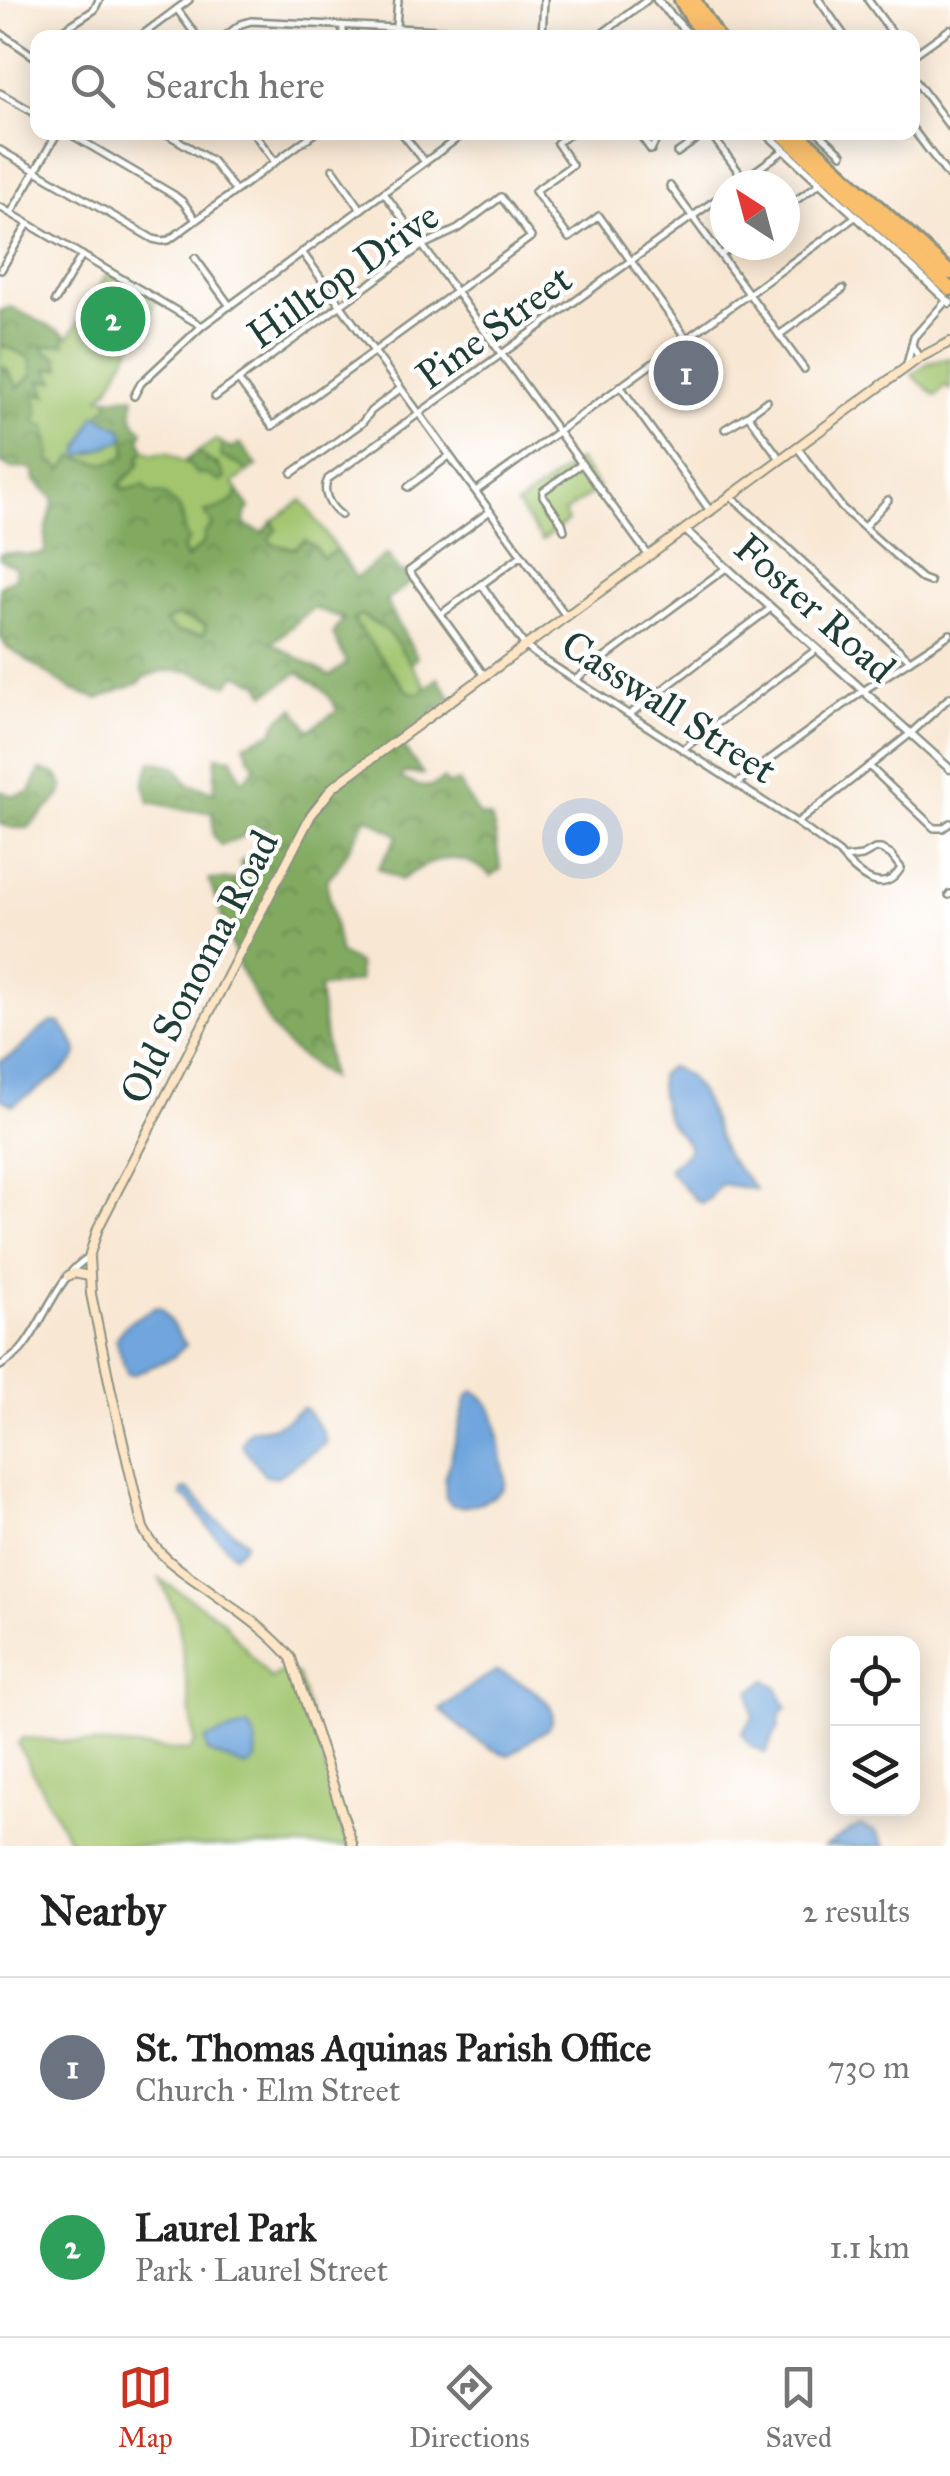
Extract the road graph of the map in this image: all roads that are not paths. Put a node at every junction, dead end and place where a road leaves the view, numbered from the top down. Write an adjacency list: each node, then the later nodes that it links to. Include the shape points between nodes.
1 (99, 0): 15 (street)
2 (190, 0): 11 (street)
3 (398, 0): 13 (street)
4 (544, 0): 22 (street)
5 (647, 0): 23 (street)
6 (657, 0): 24 (street)
7 (681, 0): 25 (highway)
8 (694, 0): 26 (highway)
9 (819, 0): 27 (street)
10 (868, 0): 28 (street)
11 (177, 9): 16 (street); 17 (street)
12 (343, 26): 13 (street); 18 (street, via 251,22); 19 (street)
13 (396, 27): 20 (street); 21 (street)
14 (950, 28): 30 (street)
15 (63, 30)
16 (149, 30)
17 (192, 30)
18 (233, 30)
19 (343, 30)
20 (396, 30)
21 (445, 30)
22 (544, 30)
23 (607, 30)
24 (685, 30)
25 (699, 30)
26 (713, 30)
27 (840, 30)
28 (890, 30)
29 (0, 33): 31 (street)
30 (920, 50)
31 (30, 53)
32 (920, 87): 35 (street)
33 (0, 93): 34 (street)
34 (30, 110)
35 (950, 127)
36 (920, 139): 61 (street)
37 (53, 140): 60 (street)
38 (81, 140): 73 (street, via 174,195)
39 (177, 140): 64 (street, via 212,161)
40 (259, 140): 55 (street)
41 (305, 140): 55 (street)
42 (407, 140): 56 (street)
43 (455, 140): 56 (street)
44 (561, 140): 80 (street, via 572,164 534,191 570,238 599,216)
45 (696, 140): 53 (street)
46 (715, 140): 58 (street)
47 (773, 140): 52 (street)
48 (788, 140): 87 (highway)
49 (805, 140): 83 (highway)
50 (827, 140): 54 (street)
51 (0, 150): 60 (street)
52 (783, 151): 59 (street); 62 (street)
53 (677, 154)
54 (842, 154)
55 (275, 162): 64 (street)
56 (425, 162): 65 (street)
57 (333, 169): 69 (street)
58 (737, 170)
59 (757, 170)
60 (36, 171): 70 (street); 73 (street, via 158,240)
61 (950, 178)
62 (819, 184): 66 (street); 72 (street)
63 (670, 186): 71 (street)
64 (235, 190): 73 (street)
65 (384, 193): 69 (street); 76 (street)
66 (800, 197)
67 (710, 203): 71 (street, Pine Street)
68 (0, 207): 70 (street)
69 (362, 209): 77 (street)
70 (11, 214): 74 (street)
71 (692, 216): 75 (street); 80 (street, Pine Street)
72 (855, 217): 86 (street); 87 (street)
73 (196, 220)
74 (28, 224): 78 (street); 82 (street)
75 (710, 240)
76 (422, 245): 85 (street); 85 (street, Hilltop Drive, via 501,197 531,238); 90 (street, Hilltop Drive)
77 (302, 252): 89 (street); 90 (street)
78 (82, 256): 88 (street); 91 (street)
79 (195, 258): 89 (street)
80 (632, 260): 93 (street); 97 (street, Pine Street)
81 (725, 260): 86 (street)
82 (1, 270)
83 (950, 273)
84 (843, 289): 92 (street)
85 (456, 292): 96 (street); 97 (street)
86 (749, 294): 92 (street); 93 (street)
87 (949, 298): 94 (street)
88 (55, 301)
89 (230, 306): 91 (street)
90 (342, 306): 96 (street); 101 (street, Hilltop Drive)
91 (202, 326): 104 (street)
92 (779, 335): 99 (street)
93 (686, 338): 102 (street)
94 (912, 342): 98 (street); 100 (street)
95 (950, 342): 98 (main road, Old Sonoma Road)
96 (374, 352): 101 (street, via 272,426); 103 (street)
97 (501, 354): 107 (street, Pine Street); 110 (street)
98 (919, 358): 100 (main road, Old Sonoma Road)
99 (804, 368)
100 (906, 368): 111 (main road, Old Sonoma Road)
101 (238, 380): 105 (street, Hilltop Drive)
102 (620, 386): 110 (street); 121 (street)
103 (401, 388): 107 (street); 115 (street)
104 (134, 396)
105 (215, 397)
106 (766, 401): 108 (street)
107 (419, 414): 112 (street); 122 (street, Pine Street, via 325,482)
108 (748, 416): 109 (street); 113 (street)
109 (725, 429)
110 (558, 431): 114 (street); 117 (street)
111 (797, 448): 113 (main road, Old Sonoma Road); 123 (street)
112 (449, 456): 116 (street); 117 (street)
113 (780, 460): 118 (main road, Old Sonoma Road)
114 (581, 464): 124 (street, via 543,491); 127 (street)
115 (292, 473)
116 (408, 486)
117 (476, 491): 120 (street)
118 (732, 496): 121 (main road, Old Sonoma Road); 137 (street)
119 (888, 500): 123 (street)
120 (490, 511): 126 (street); 132 (street, via 409,571)
121 (710, 512): 125 (main road, Old Sonoma Road)
122 (341, 514)
123 (864, 527): 129 (street)
124 (564, 530)
125 (685, 530): 127 (main road, Old Sonoma Road); 128 (street, Foster Road)
126 (522, 555): 130 (street); 133 (street)
127 (649, 556): 133 (main road, Old Sonoma Road)
128 (726, 568): 131 (street, Foster Road); 139 (street)
129 (930, 582)
130 (481, 584): 132 (street); 135 (street, Casswall Street)
131 (772, 608): 136 (street, Foster Road); 142 (street)
132 (440, 614): 138 (street)
133 (566, 616): 135 (main road, Old Sonoma Road)
134 (950, 634): 137 (street)
135 (525, 646): 138 (main road, Old Sonoma Road); 139 (street, Casswall Street)
136 (817, 650): 140 (street, Foster Road); 144 (street)
137 (910, 660): 140 (street)
138 (484, 674): 151 (main road, Old Sonoma Road, via 344,778 311,815)
139 (575, 680): 142 (street, Casswall Street)
140 (863, 691): 143 (street, Foster Road); 147 (street)
141 (950, 697): 143 (street)
142 (629, 715): 144 (street, Casswall Street)
143 (910, 734): 145 (street, Foster Road); 146 (street)
144 (682, 749): 147 (street, Casswall Street)
145 (948, 765)
146 (870, 766): 148 (street); 149 (street, via 931,825)
147 (736, 784): 148 (street, Casswall Street)
148 (797, 822): 150 (street, Casswall Street)
149 (950, 823)
150 (845, 858): 150 (street, Casswall Street, via 881,884 900,868 881,849)
151 (88, 1257): 152 (street); 153 (main road, Old Sonoma Road)
152 (68, 1276): 153 (main road); 154 (street, via 23,1347)
153 (89, 1276): 155 (main road, Old Sonoma Road, via 143,1528 166,1559 291,1658)
154 (0, 1366)
155 (353, 1846)

